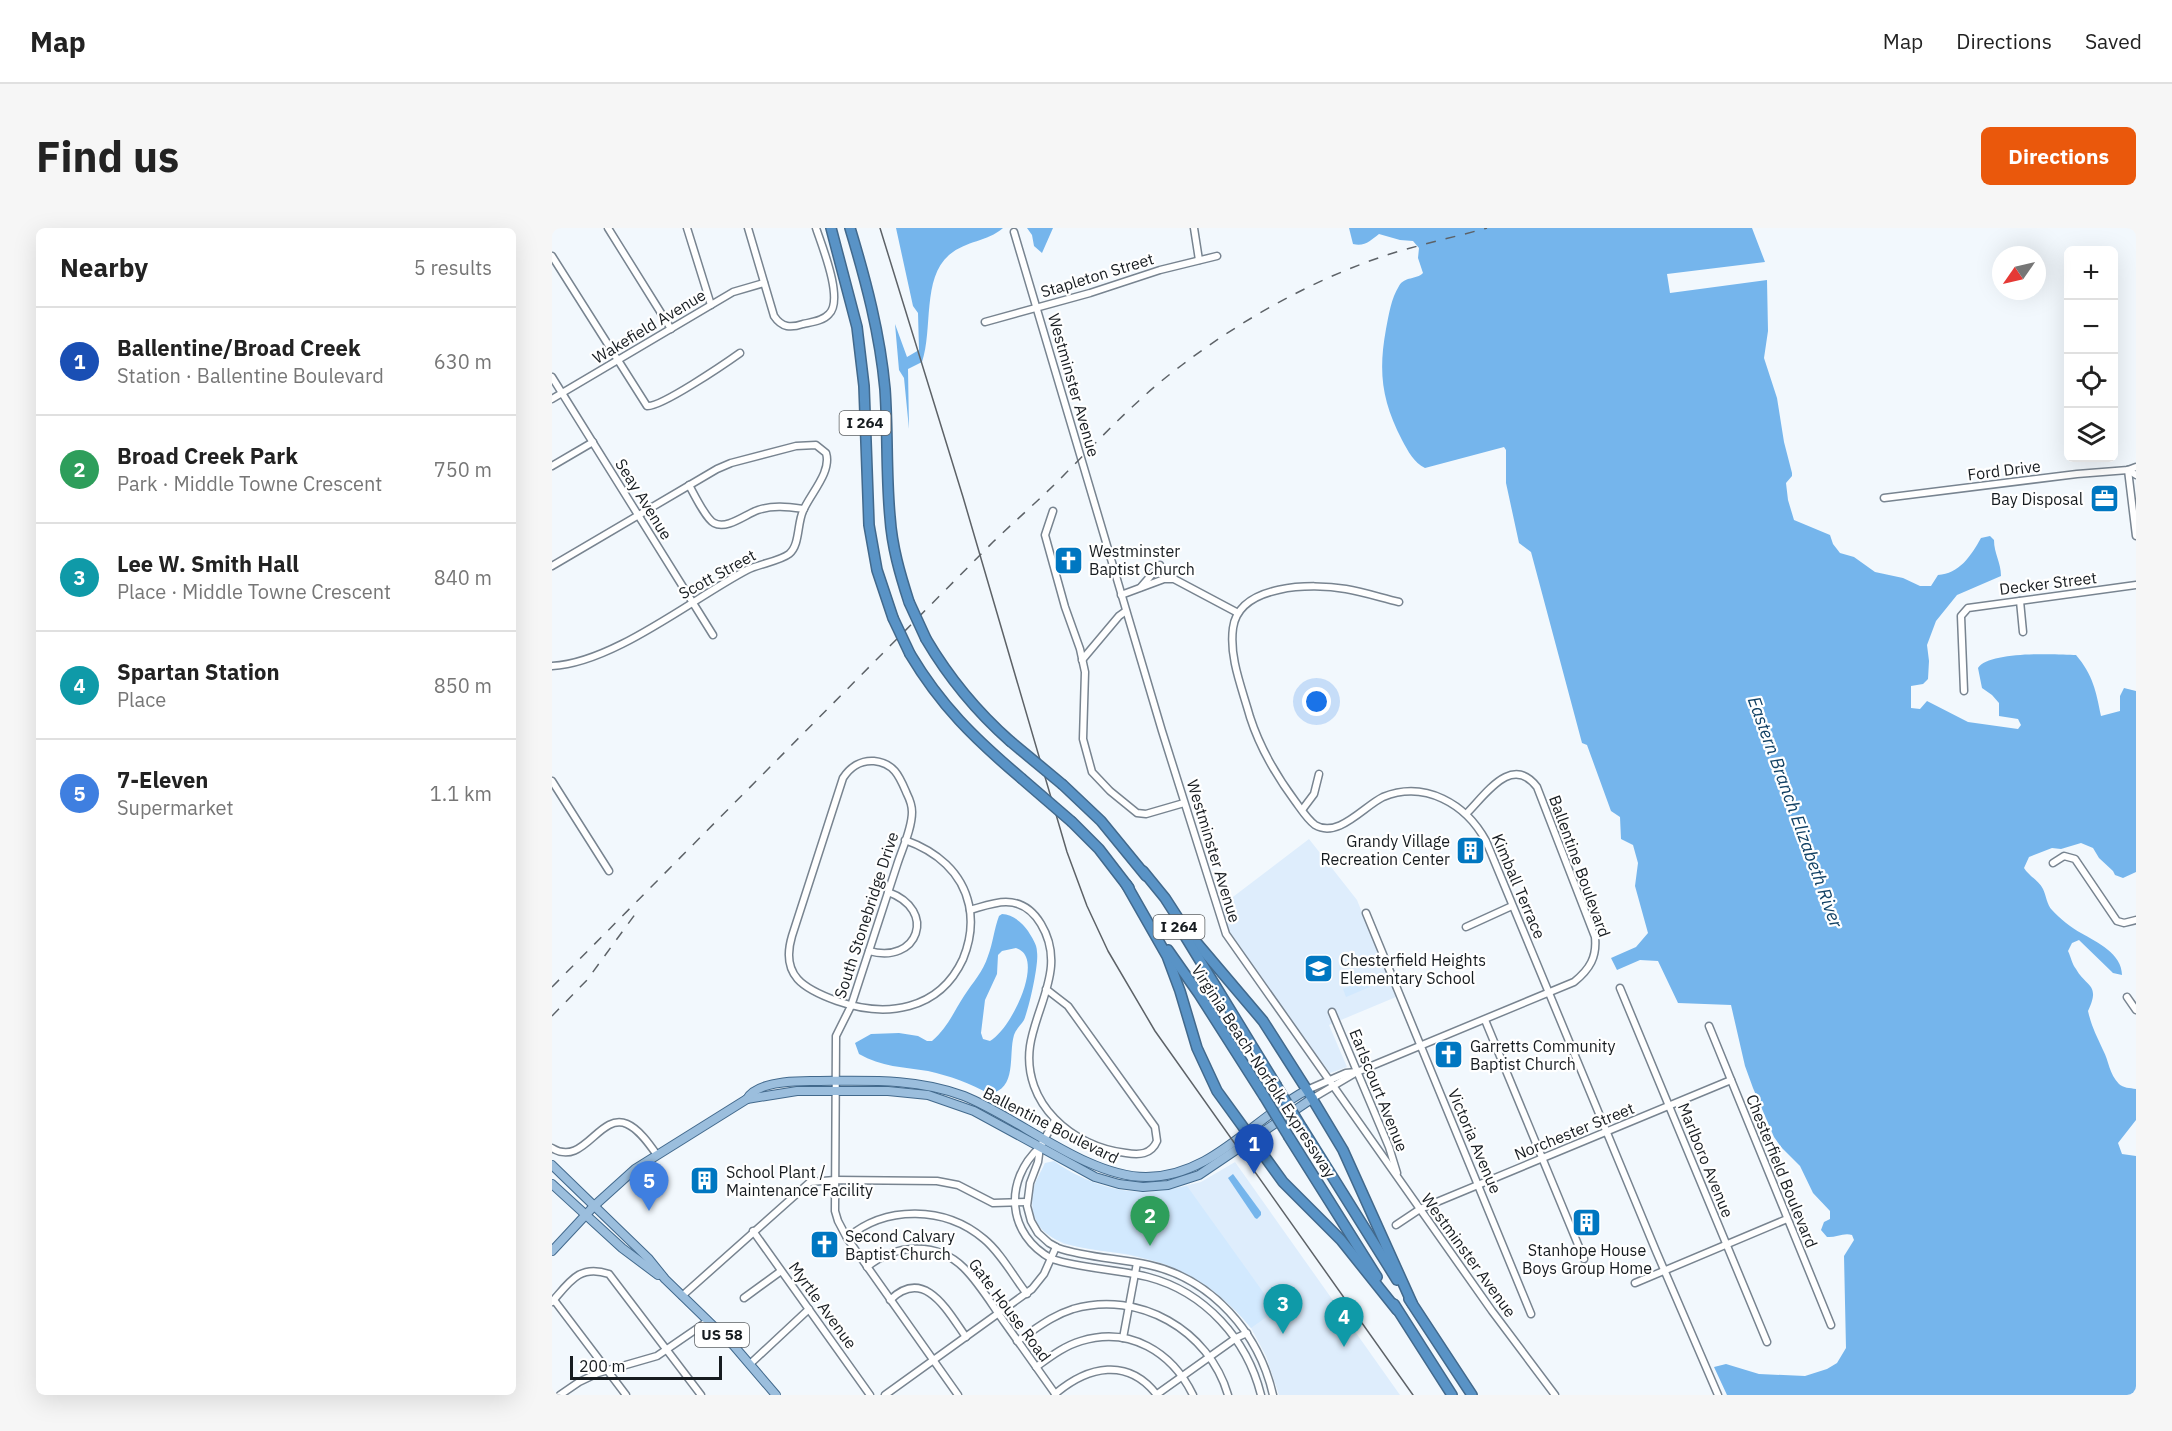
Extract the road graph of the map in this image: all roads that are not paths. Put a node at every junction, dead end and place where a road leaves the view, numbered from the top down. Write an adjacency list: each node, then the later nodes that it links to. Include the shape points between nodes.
1 (608, 228): 16 (street)
2 (687, 228): 13 (street)
3 (748, 228): 12 (street)
4 (816, 228): 12 (street, via 835,301 827,316 790,327 781,324 774,316)
5 (831, 228): 57 (highway, Virginia Beach-Norfolk Expressway / I 264, bridge, via 857,327 864,386 869,525 877,570 892,618 932,690 962,725 1072,822)
6 (850, 228): 56 (highway, Virginia Beach-Norfolk Expressway / I 264, bridge, via 880,347 890,520 909,602 926,639 958,688 982,715 1101,821)
7 (1194, 228): 11 (street)
8 (1014, 232): 14 (street, Westminster Avenue)
9 (552, 256): 18 (street)
10 (1217, 256): 11 (street, Stapleton Street)
11 (1199, 260): 14 (street, Stapleton Street)
12 (764, 283): 13 (street, Wakefield Avenue, via 733,292)
13 (711, 305): 16 (street, Wakefield Avenue)
14 (1036, 307): 15 (street, Stapleton Street); 37 (street, Westminster Avenue)
15 (985, 322)
16 (671, 328): 18 (street, Wakefield Avenue)
17 (740, 353): 18 (street, via 652,406 645,404)
18 (618, 360): 20 (street, Wakefield Avenue)
19 (552, 377): 20 (street, Seay Avenue)
20 (562, 393): 21 (street, Wakefield Avenue); 22 (street, Seay Avenue)
21 (552, 399)
22 (593, 442): 23 (street); 31 (street, Seay Avenue)
23 (552, 466)
24 (2136, 467): 25 (street, Ford Drive)
25 (2128, 470): 26 (street); 28 (street, Ford Drive); 32 (street)
26 (2136, 475)
27 (688, 485): 29 (street, via 718,525 770,507); 29 (street, Scott Street, via 717,469 751,458 816,445 826,453 827,463); 31 (street)
28 (1884, 498)
29 (804, 509): 39 (street, Scott Street, via 795,544 787,555 747,570)
30 (1053, 511): 45 (street, via 1045,536)
31 (638, 514): 34 (street); 39 (street, Seay Avenue)
32 (2136, 536)
33 (1160, 565): 36 (street)
34 (552, 566)
35 (2136, 585): 38 (street, Decker Street)
36 (1141, 588): 37 (street); 42 (street, via 1174,579)
37 (1121, 595): 41 (street, Westminster Avenue)
38 (2020, 601): 43 (street); 47 (street, Decker Street, via 1964,610)
39 (693, 602): 44 (street, Seay Avenue); 46 (street, Scott Street, via 619,645 577,662)
40 (1399, 602): 42 (street, via 1345,589 1298,589 1264,593)
41 (1126, 611): 45 (street); 50 (street, Westminster Avenue)
42 (1238, 613): 51 (street, Kimball Terrace, via 1233,627 1234,656 1254,729 1270,765)
43 (2023, 632)
44 (713, 635)
45 (1082, 660): 50 (street, via 1086,681 1083,728 1087,757 1095,777 1134,812 1141,814)
46 (552, 666)
47 (1964, 691)
48 (1319, 774): 51 (street, via 1314,794)
49 (552, 781): 55 (street)
50 (1184, 803): 78 (street, Westminster Avenue, via 1226,934)
51 (1302, 810): 52 (street, Kimball Terrace, via 1317,826 1333,828 1383,797 1409,792 1437,797)
52 (1467, 813): 59 (street, Kimball Terrace, via 1486,841); 67 (street, Ballentine Boulevard, via 1506,776 1523,775 1537,787 1596,948 1584,974)
53 (904, 840): 58 (street, South Stonebridge Drive); 60 (street, via 933,853 951,869 965,892); 69 (street, South Stonebridge Drive, via 912,806 901,777 876,761 851,768 843,778 789,946 792,970 802,985)
54 (2053, 863): 62 (street, via 2061,856 2071,856 2120,922)
55 (609, 871)
56 (1143, 871): 79 (highway, via 1185,930 1263,1021); 124 (highway, Virginia Beach-Norfolk Expressway / I 264, bridge)
57 (1126, 884): 85 (highway, via 1167,956 1211,1081); 127 (highway, Virginia Beach-Norfolk Expressway / I 264, bridge)
58 (888, 892): 64 (street, South Stonebridge Drive); 64 (street, via 911,905 916,915 915,932 907,946 897,952)
59 (1512, 906): 63 (street); 67 (street, Kimball Terrace)
60 (970, 910): 66 (street, via 1008,902 1022,906 1036,917 1051,948); 69 (street, via 966,952 951,979 936,993 895,1010)
61 (1366, 913): 74 (street, Victoria Avenue)
62 (2136, 920)
63 (1466, 927)
64 (869, 951): 69 (street, South Stonebridge Drive)
65 (1620, 988): 83 (street, Marlboro Avenue)
66 (1046, 989): 84 (street, via 1029,1060 1039,1100); 84 (street, via 1068,1006 1155,1127 1157,1137 1155,1145 1140,1154 1113,1151 1082,1140)
67 (1549, 994): 72 (street, Ballentine Boulevard); 86 (street, Kimball Terrace)
68 (2127, 998): 70 (street)
69 (851, 1006): 77 (street, South Stonebridge Drive, via 836,1036)
70 (2136, 1010)
71 (1332, 1012): 75 (street, Earlscourt Avenue)
72 (1485, 1020): 74 (street, Ballentine Boulevard); 92 (street)
73 (1709, 1026): 76 (street, Chesterfield Boulevard)
74 (1421, 1046): 75 (street, Ballentine Boulevard); 97 (street, Victoria Avenue)
75 (1357, 1072): 78 (street, Ballentine Boulevard, via 1346,1073); 94 (street, Earlscourt Avenue, via 1389,1147)
76 (1731, 1080): 83 (street, Norchester Street); 103 (street, Chesterfield Boulevard)
77 (836, 1081): 80 (street, South Stonebridge Drive); 82 (main road, Ballentine Boulevard, via 777,1084 758,1089); 87 (main road, Ballentine Boulevard, via 905,1082 937,1088 979,1103)
78 (1330, 1084): 79 (street, Ballentine Boulevard); 81 (street, Ballentine Boulevard); 94 (street, Westminster Avenue)
79 (1307, 1090): 81 (highway); 85 (main road, Ballentine Boulevard)
80 (836, 1091): 82 (main road, Ballentine Boulevard, via 797,1091); 89 (main road, Ballentine Boulevard, via 897,1091 939,1098 974,1111); 95 (street, South Stonebridge Drive)
81 (1312, 1098): 88 (main road, Ballentine Boulevard); 124 (highway, via 1354,1171)
82 (747, 1099): 91 (main road, Ballentine Boulevard)
83 (1669, 1107): 86 (street, Norchester Street); 107 (street, Marlboro Avenue)
84 (1055, 1120): 87 (street)
85 (1245, 1132): 87 (main road, Ballentine Boulevard, via 1193,1167 1144,1177 1106,1170); 88 (highway)
86 (1606, 1132): 92 (street, Norchester Street); 115 (street, Kimball Terrace)
87 (1044, 1138): 89 (street)
88 (1252, 1141): 89 (main road, Ballentine Boulevard, via 1199,1175 1155,1186 1128,1186 1105,1180); 127 (highway, via 1283,1182 1341,1240)
89 (1040, 1147): 98 (street); 99 (street, via 1023,1168)
90 (552, 1148): 91 (street, via 569,1153 620,1122 634,1128)
91 (657, 1155): 100 (main road, Ballentine Boulevard, via 618,1182)
92 (1543, 1158): 97 (street, Norchester Street); 111 (street)
93 (552, 1165): 100 (main road, US 58)
94 (1398, 1179): 101 (street, Westminster Avenue)
95 (835, 1180): 99 (street, via 936,1181 958,1185 993,1203); 105 (street, via 805,1185); 106 (street, South Stonebridge Drive, via 836,1216)
96 (552, 1184): 102 (main road, US 58)
97 (1479, 1185): 101 (street, Norchester Street); 129 (street, Victoria Avenue)
98 (1027, 1202): 99 (street); 108 (street, via 1033,1226)
99 (1015, 1203): 110 (street, via 1024,1234)
100 (594, 1206): 102 (main road, Ballentine Boulevard); 117 (main road, US 58)
101 (1420, 1209): 104 (street, Norchester Street); 160 (street, Westminster Avenue)
102 (585, 1214): 109 (main road, Ballentine Boulevard); 117 (main road, US 58)
103 (1787, 1219): 107 (street); 131 (street, Chesterfield Boulevard)
104 (1396, 1225)
105 (753, 1231): 114 (street, Myrtle Avenue); 120 (street)
106 (848, 1238): 113 (street, South Stonebridge Drive); 119 (street, via 887,1217 944,1217 984,1239)
107 (1726, 1245): 115 (street); 137 (street, Marlboro Avenue)
108 (1056, 1247): 110 (street); 112 (street)
109 (552, 1251)
110 (1052, 1258): 116 (street); 119 (street, via 1040,1281)
111 (1584, 1259)
112 (1137, 1263): 116 (street); 132 (street, via 1164,1270 1204,1291)
113 (867, 1267): 122 (street, South Stonebridge Drive); 128 (street, Gate House Road, via 880,1257 905,1249 941,1253 965,1269)
114 (781, 1271): 121 (street); 126 (street, Myrtle Avenue)
115 (1664, 1271): 118 (street); 161 (street, Kimball Terrace)
116 (1134, 1274): 125 (street); 135 (street, via 1160,1281 1194,1298)
117 (664, 1279): 120 (main road, US 58)
118 (1635, 1282)
119 (1026, 1294): 128 (street)
120 (682, 1296): 130 (main road, US 58)
121 (744, 1298)
122 (890, 1300): 133 (street, via 912,1288 929,1292); 140 (street, South Stonebridge Drive)
123 (553, 1301): 138 (street, via 579,1273 597,1270 609,1274); 143 (street)
124 (1412, 1303): 159 (highway, Virginia Beach-Norfolk Expressway / I 264)
125 (1129, 1306): 134 (street); 136 (street, via 1073,1309 1051,1318); 139 (street, via 1177,1325)
126 (808, 1309): 141 (street); 150 (street, Myrtle Avenue)
127 (1397, 1310): 158 (highway, Virginia Beach-Norfolk Expressway / I 264)
128 (999, 1314): 133 (street); 136 (street, Gate House Road)
129 (1531, 1314)
130 (708, 1321): 138 (street); 141 (main road, US 58)
131 (1831, 1325)
132 (1247, 1333): 135 (street); 157 (street, via 1263,1363)
133 (966, 1337): 140 (street)
134 (1123, 1338): 142 (street, via 1080,1341); 144 (street, via 1161,1354)
135 (1236, 1338): 139 (street); 156 (street)
136 (1017, 1341): 142 (street, Gate House Road)
137 (1767, 1342)
138 (668, 1350): 143 (street); 148 (street)
139 (1210, 1356): 144 (street); 155 (street)
140 (933, 1360): 151 (street); 152 (street, South Stonebridge Drive)
141 (750, 1364): 149 (main road, US 58)
142 (1036, 1367): 145 (street, Gate House Road)
143 (608, 1370): 146 (street); 147 (street)
144 (1183, 1376): 153 (street); 154 (street)
145 (1056, 1394): 153 (street, via 1083,1375 1109,1369 1133,1375)
146 (560, 1395)
147 (626, 1395)
148 (701, 1395)
149 (776, 1395)
150 (870, 1395)
151 (885, 1395)
152 (958, 1395)
153 (1156, 1395)
154 (1193, 1395)
155 (1228, 1395)
156 (1261, 1395)
157 (1273, 1395)
158 (1452, 1395)
159 (1472, 1395)
160 (1555, 1395)
161 (1718, 1395)

